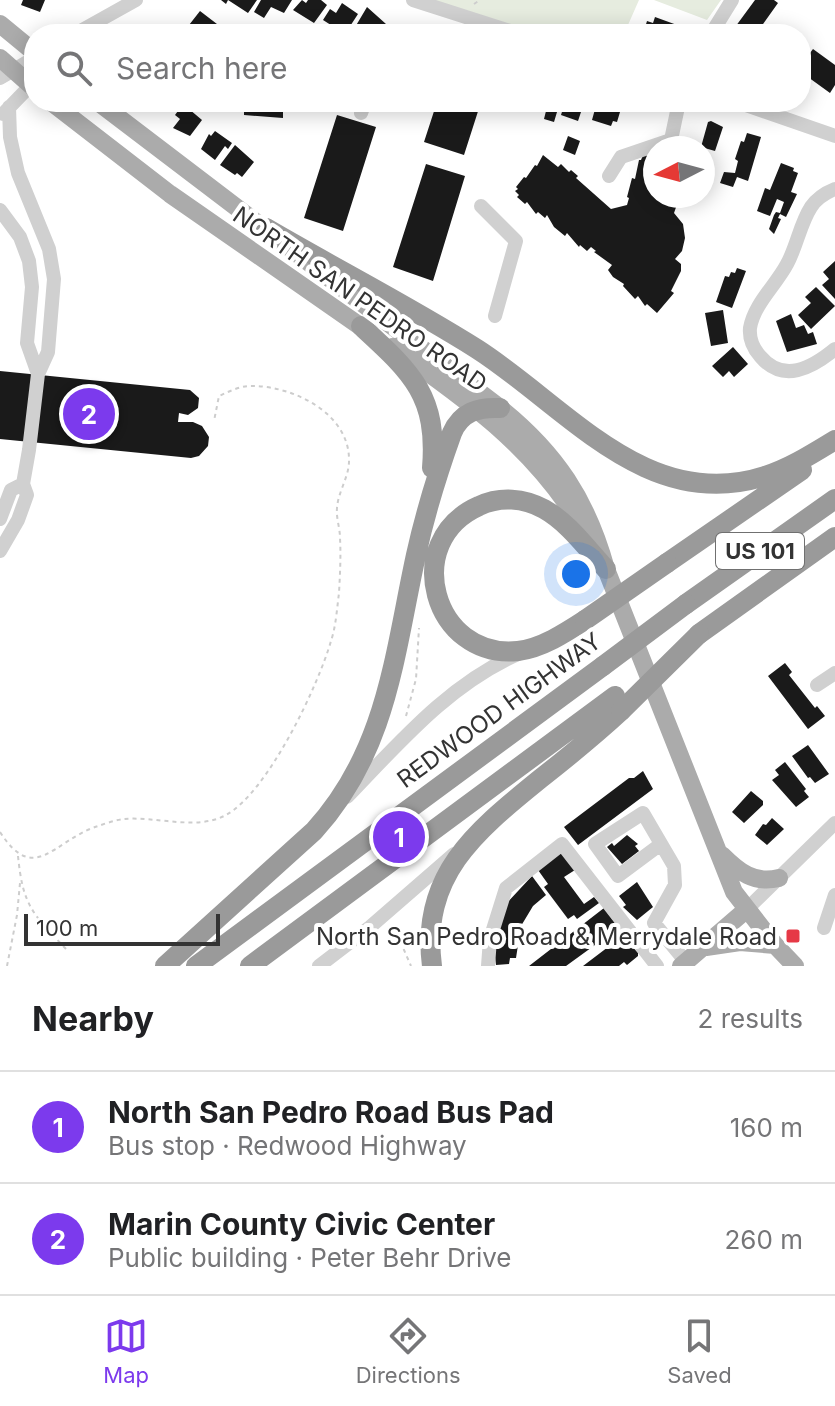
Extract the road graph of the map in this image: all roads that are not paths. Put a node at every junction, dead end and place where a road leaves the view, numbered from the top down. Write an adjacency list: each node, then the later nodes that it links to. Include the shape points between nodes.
1 (136, 0): 5 (street)
2 (413, 0): 6 (street)
3 (732, 0): 7 (street)
4 (0, 24): 8 (main road)
5 (93, 24)
6 (488, 24)
7 (717, 24)
8 (24, 46)
9 (24, 59): 10 (street)
10 (4, 68): 11 (main road)
11 (24, 78)
12 (24, 92): 13 (street)
13 (5, 112): 20 (street)
14 (64, 112): 27 (main road, NORTH SAN PEDRO ROAD, via 170,194)
15 (111, 112): 25 (main road, NORTH SAN PEDRO ROAD)
16 (677, 112): 21 (street, via 671,140 621,157)
17 (766, 112): 18 (street)
18 (835, 136)
19 (0, 154): 20 (street)
20 (18, 173): 29 (street, via 53,266 48,352)
21 (609, 176)
22 (835, 189): 28 (street, via 820,197 807,214 750,334 760,356 784,372 805,369)
23 (481, 206): 26 (street, via 516,241)
24 (0, 210): 29 (street, via 20,237 29,261 27,343)
25 (266, 228): 30 (main road, NORTH SAN PEDRO ROAD); 32 (highway, via 476,349 613,451 647,470 685,481 738,482 786,468)
26 (495, 316)
27 (361, 326): 31 (main road, NORTH SAN PEDRO ROAD); 39 (highway, via 411,374 428,411 432,470)
28 (835, 349)
29 (38, 374): 34 (street)
30 (500, 408): 31 (highway); 40 (main road, NORTH SAN PEDRO ROAD, via 534,437 565,475 589,519)
31 (476, 410): 39 (highway, via 460,419 452,433); 40 (main road, NORTH SAN PEDRO ROAD, via 543,470)
32 (835, 440)
33 (835, 447): 41 (highway, bridge)
34 (23, 484): 36 (street, via 11,490); 38 (street, via 24,504)
35 (835, 499): 59 (highway, REDWOOD HIGHWAY / US 101, bridge)
36 (0, 519)
37 (835, 537): 44 (highway, US 101, bridge, via 699,634)
38 (0, 551)
39 (416, 553): 47 (highway, via 380,721 355,774)
40 (606, 569): 41 (highway, via 557,518 523,501 483,504 450,529 439,547 433,575 438,600 451,623 476,644 496,650 523,650); 50 (main road, NORTH SAN PEDRO ROAD)
41 (546, 642): 47 (street, via 459,687)
42 (835, 673): 43 (street)
43 (817, 685)
44 (618, 703): 46 (highway); 60 (highway)
45 (835, 823): 48 (street)
46 (484, 827): 61 (street); 62 (highway, via 455,859 441,885 430,927)
47 (314, 831): 58 (highway)
48 (828, 842): 51 (street)
49 (661, 844): 49 (street, via 643,813 595,844 618,876); 57 (street, via 674,866 675,885 654,923)
50 (716, 846): 51 (main road, via 753,878); 53 (main road, NORTH SAN PEDRO ROAD)
51 (779, 878): 53 (street)
52 (835, 895): 54 (street)
53 (746, 910): 55 (main road, NORTH SAN PEDRO ROAD); 56 (main road)
54 (824, 928)
55 (775, 945): 56 (main road, via 740,942); 65 (main road, NORTH SAN PEDRO ROAD)
56 (703, 948): 57 (main road)
57 (683, 964)
58 (165, 966)
59 (196, 966)
60 (250, 966)
61 (319, 966)
62 (432, 966)
63 (488, 966): 64 (street, via 490,939 506,888 562,844)
64 (657, 966)
65 (795, 966)

